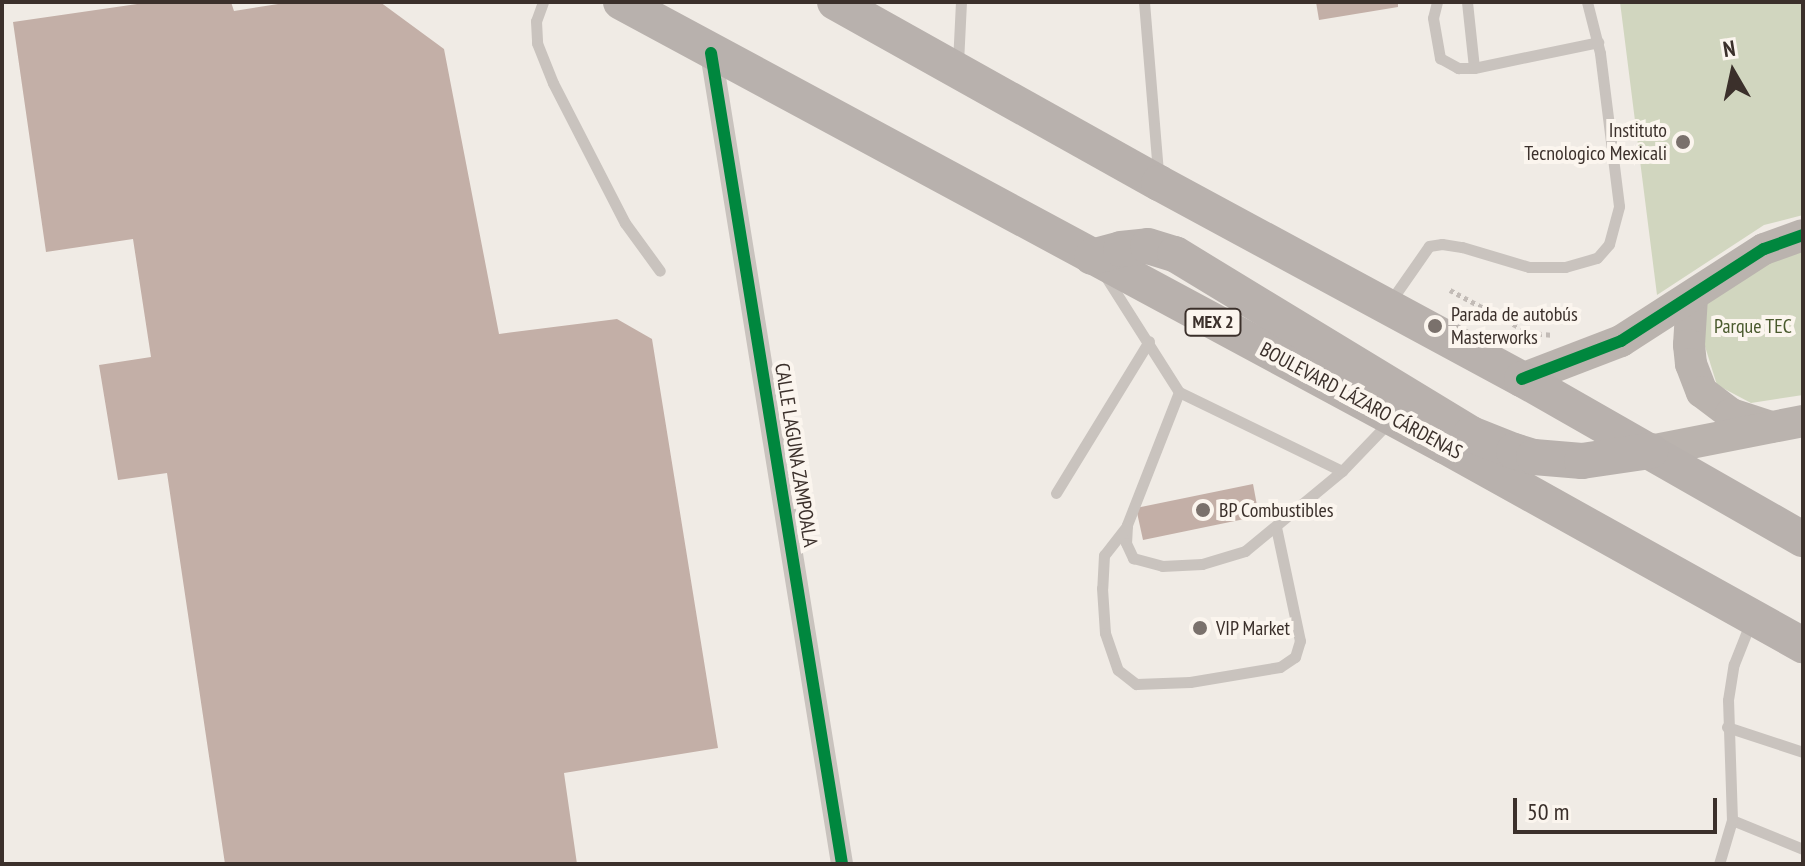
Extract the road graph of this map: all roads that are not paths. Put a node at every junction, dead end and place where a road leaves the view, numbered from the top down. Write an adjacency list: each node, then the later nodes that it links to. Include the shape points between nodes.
1 (543, 2): 16 (lane, via 536,21 537,43 553,83 625,223)
2 (621, 2): 10 (main road, BOULEVARD LÁZARO CÁRDENAS / MEX 2)
3 (835, 2): 12 (main road)
4 (961, 2): 12 (lane)
5 (1144, 2): 13 (lane)
6 (1437, 2): 11 (lane, via 1433,18 1440,58 1458,68)
7 (1467, 2): 11 (lane)
8 (1587, 2): 9 (lane)
9 (1598, 42): 11 (lane); 18 (lane, via 1619,206 1609,244 1597,258 1565,267 1529,267 1462,247 1429,246)
10 (711, 53): 15 (main road, BOULEVARD LÁZARO CÁRDENAS / MEX 2); 37 (street, CALLE LAGUNA ZAMPOALA)
11 (1474, 68)
12 (958, 71): 13 (main road)
13 (1159, 183): 18 (main road)
14 (1803, 235): 17 (street, via 1764,249)
15 (1092, 257): 19 (lane); 22 (main road, BOULEVARD LÁZARO CÁRDENAS / MEX 2); 25 (main road, via 1148,246 1175,254 1471,434 1514,451 1582,461)
16 (660, 271)
17 (1692, 297): 20 (street, via 1621,341); 24 (street, via 1689,345 1702,392 1731,414)
18 (1387, 306): 20 (main road)
19 (1149, 341): 21 (lane); 27 (lane)
20 (1522, 379): 25 (main road)
21 (1179, 392): 26 (lane); 28 (lane)
22 (1393, 418): 26 (lane); 31 (main road, BOULEVARD LÁZARO CÁRDENAS / MEX 2)
23 (1803, 421): 24 (street)
24 (1771, 427): 25 (street)
25 (1650, 451): 30 (main road)
26 (1342, 471): 29 (lane)
27 (1056, 493)
28 (1127, 525): 29 (lane, via 1126,543 1133,558 1162,566 1202,564 1245,551); 29 (lane, via 1104,555 1102,588 1105,633 1118,670 1136,684 1190,682 1280,667 1295,657 1300,641)
29 (1276, 527)
30 (1803, 539)
31 (1752, 617): 32 (main road, BOULEVARD LÁZARO CÁRDENAS / MEX 2); 33 (lane, via 1734,664)
32 (1803, 645)
33 (1727, 727): 34 (lane); 35 (lane)
34 (1803, 752)
35 (1732, 820): 36 (lane); 38 (lane)
36 (1803, 849)
37 (842, 864)
38 (1719, 864)

